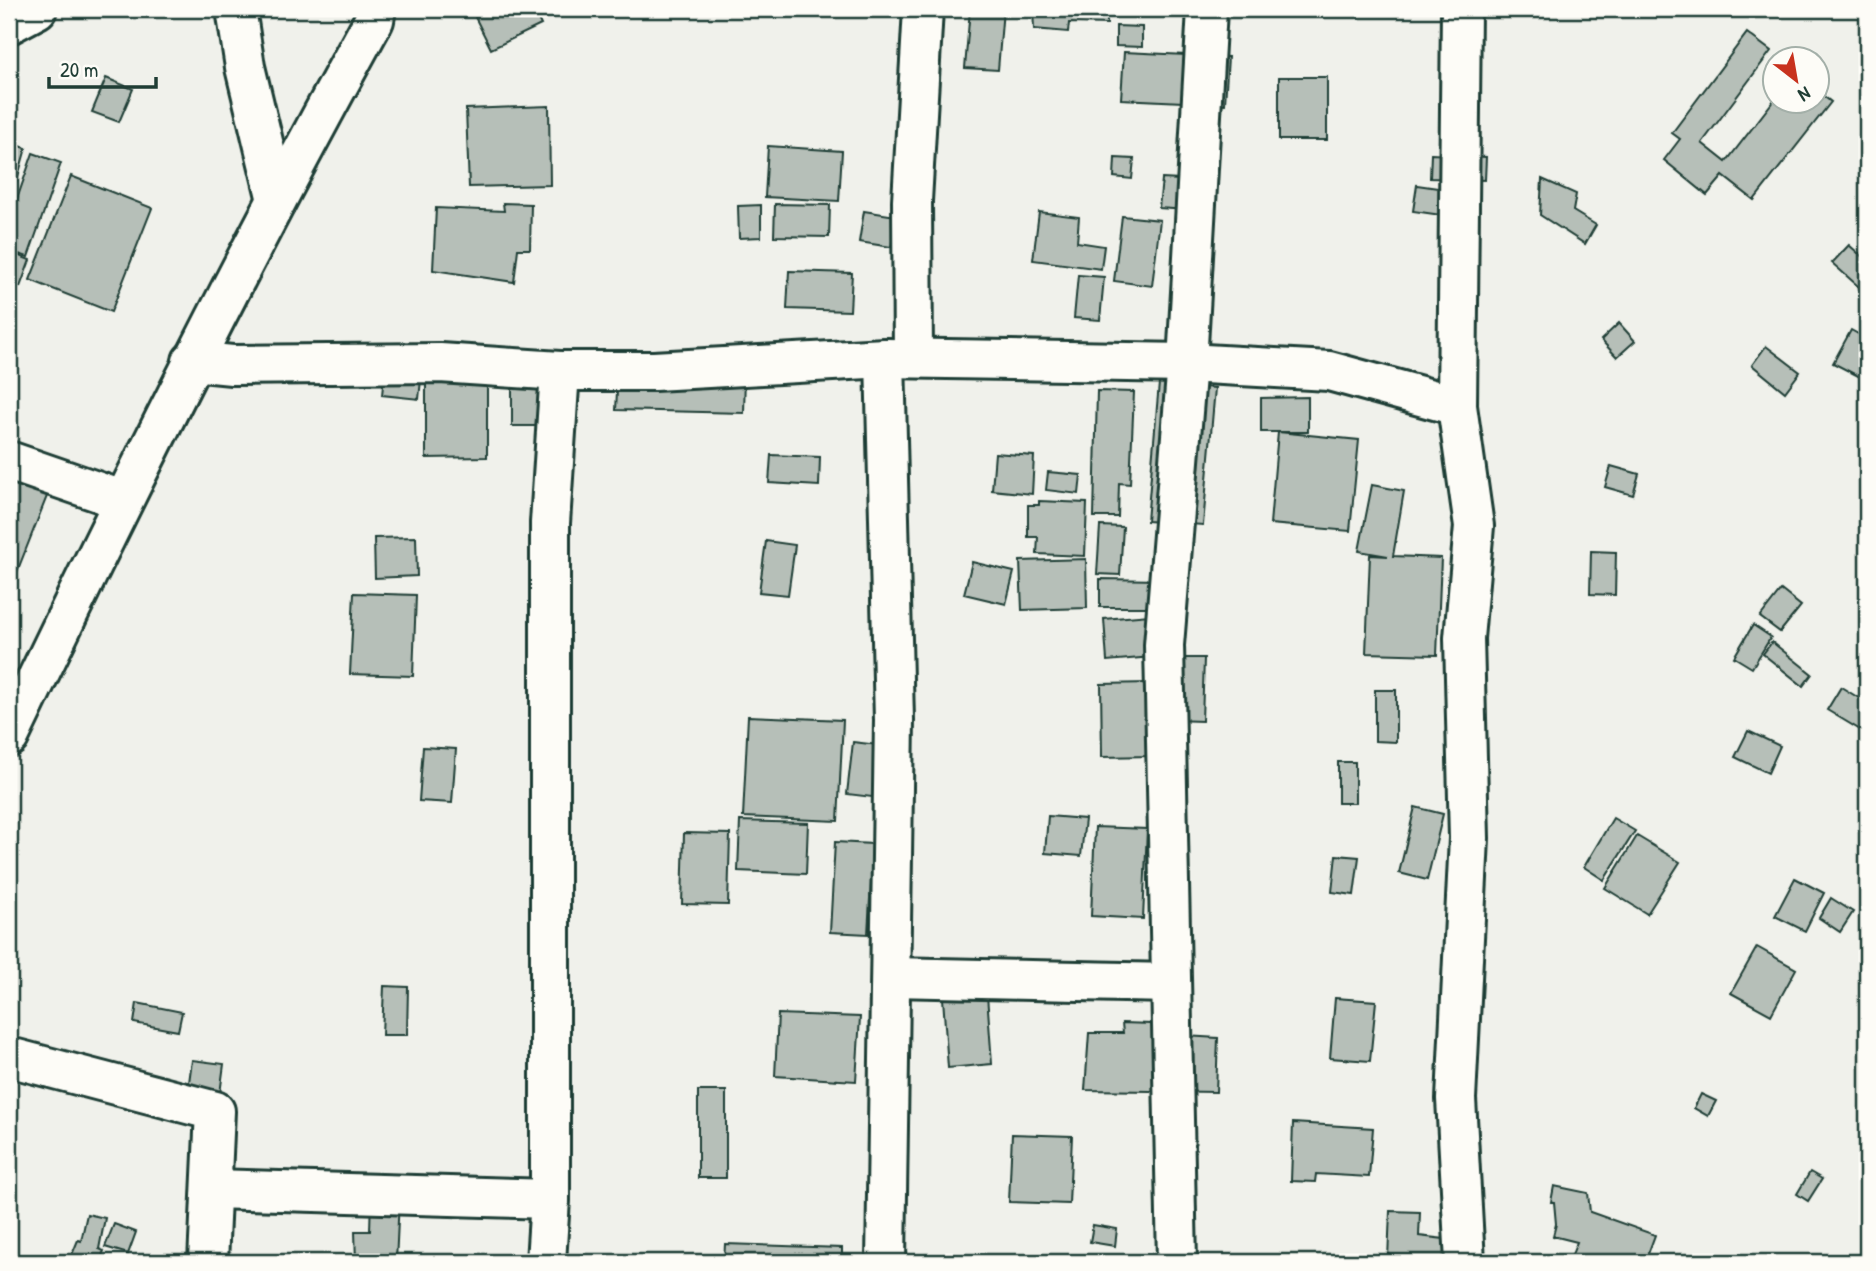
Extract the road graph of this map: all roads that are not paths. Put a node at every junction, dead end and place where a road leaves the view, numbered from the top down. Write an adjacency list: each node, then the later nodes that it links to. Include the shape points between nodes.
1 (37, 9): 7 (street)
2 (236, 9): 8 (street)
3 (376, 9): 8 (street)
4 (923, 9): 9 (street)
5 (1207, 9): 11 (street)
6 (1461, 9): 13 (street)
7 (9, 24)
8 (276, 197): 10 (street)
9 (899, 358): 11 (street); 12 (street, via 654,372); 17 (street)
10 (192, 361): 12 (street, via 232,365 440,363); 15 (street)
11 (1187, 363): 13 (street, via 1328,371); 18 (street, via 1164,645)
12 (560, 371): 21 (street, via 550,523)
13 (1457, 406): 26 (street, via 1474,526 1464,638 1469,838 1456,1099)
14 (9, 461): 15 (street)
15 (122, 500): 16 (street)
16 (9, 737)
17 (892, 977): 18 (street); 24 (street)
18 (1171, 983): 25 (street)
19 (9, 1057): 20 (street, via 215,1111)
20 (212, 1189): 21 (street); 22 (street)
21 (550, 1199): 23 (street)
22 (208, 1262)
23 (546, 1262)
24 (886, 1262)
25 (1177, 1262)
26 (1465, 1262)

